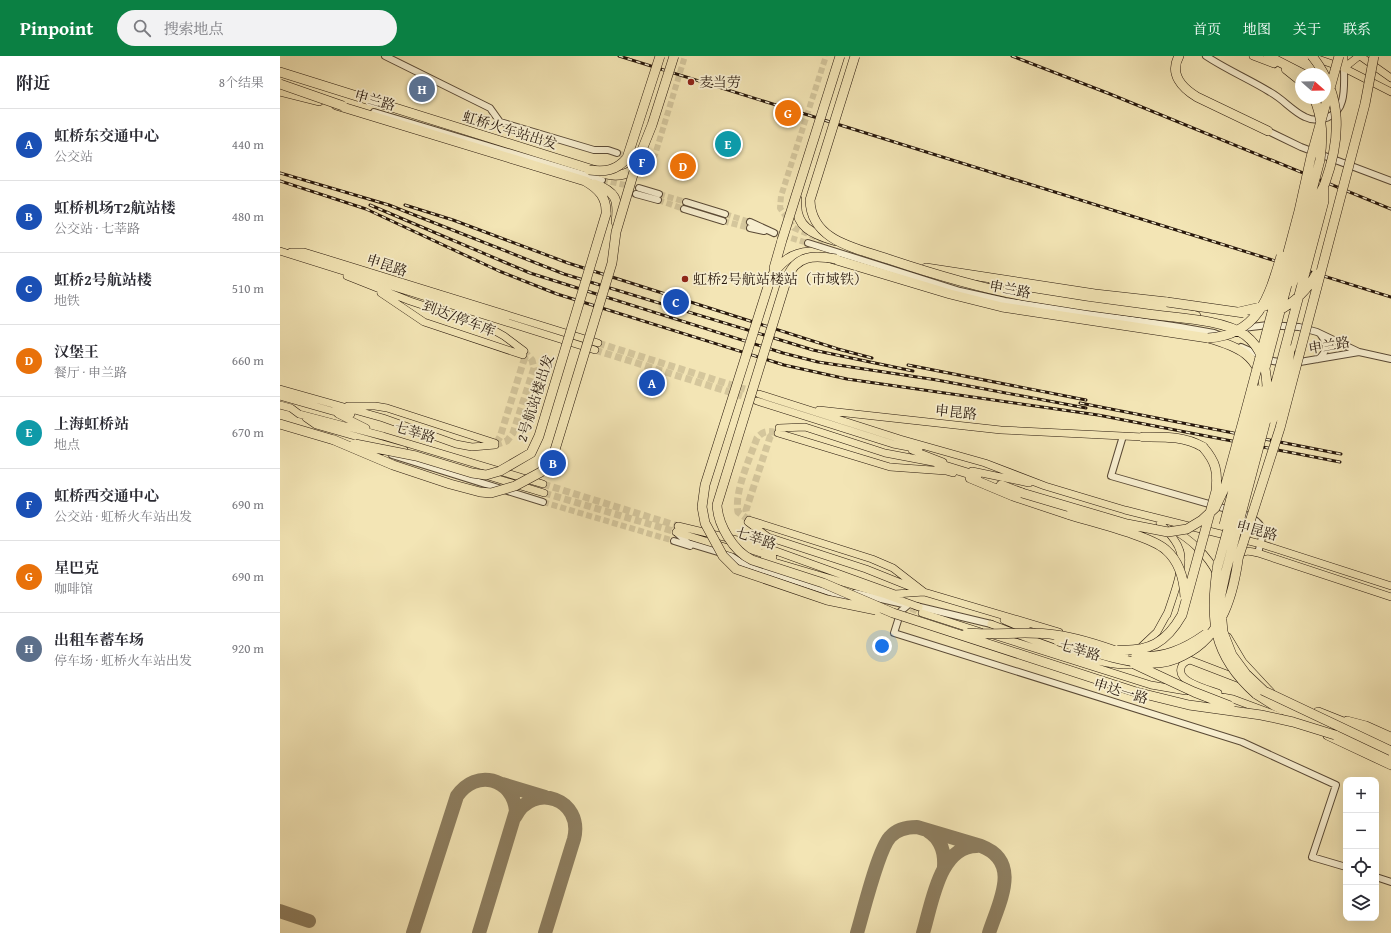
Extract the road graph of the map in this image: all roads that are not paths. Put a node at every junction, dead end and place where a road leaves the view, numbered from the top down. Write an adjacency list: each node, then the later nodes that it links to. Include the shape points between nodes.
1 (384, 56): 29 (street, via 490,108 500,122 594,150)
2 (660, 56): 32 (highway, 虹桥火车站出发, bridge, via 627,158 612,170)
3 (674, 56): 31 (highway, bridge)
4 (840, 56): 38 (highway, bridge)
5 (855, 56): 46 (highway, bridge, via 810,200 812,213 819,227 830,237)
6 (1179, 56): 28 (highway, via 1175,71 1186,90)
7 (1206, 56): 16 (street, via 1269,91 1304,117 1313,120 1324,120 1333,115 1342,103)
8 (1253, 56): 15 (main road)
9 (1268, 56): 17 (highway)
10 (1311, 56): 16 (main road); 27 (highway, bridge, via 1325,74 1334,96)
11 (1339, 56): 30 (highway, bridge)
12 (1344, 56): 16 (main road)
13 (1360, 56): 16 (main road); 20 (main road)
14 (1374, 56): 47 (highway, bridge, via 1365,104)
15 (1274, 64): 19 (highway, via 1287,69)
16 (1344, 68): 23 (main road)
17 (1295, 70)
18 (280, 72): 32 (highway, 虹桥火车站出发)
19 (1295, 76)
20 (1391, 78)
21 (280, 85): 26 (highway, bridge); 33 (street, 申兰路)
22 (280, 91): 26 (highway, bridge)
23 (1391, 92)
24 (1316, 104): 103 (highway, bridge, via 1322,124 1320,160 1227,510)
25 (1328, 104): 27 (highway, bridge)
26 (343, 106): 34 (highway)
27 (1336, 122): 36 (highway, bridge, via 1334,148)
28 (1268, 131): 35 (street, via 1301,147)
29 (616, 153)
30 (1311, 157): 64 (highway, bridge, via 1266,301 1242,328 1228,335); 89 (highway, bridge, via 1299,211 1225,487 1215,508 1187,529 1168,532 1127,524)
31 (635, 168): 32 (highway, bridge, via 619,176); 43 (highway, bridge)
32 (589, 170)
33 (602, 180)
34 (585, 181): 43 (highway, bridge, via 603,187 614,196 617,213); 83 (highway, 2号航站楼出发, bridge, via 603,195 606,214 539,436 531,453 500,471 486,475 416,456)
35 (1391, 181)
36 (1324, 185): 57 (highway, bridge, via 1324,201); 60 (highway, bridge, via 1317,198 1294,281 1276,301)
37 (638, 191): 39 (street)
38 (797, 193): 46 (highway, bridge, via 796,210 804,227 820,236); 52 (highway, bridge)
39 (659, 197)
40 (725, 214): 41 (street, via 685,205)
41 (723, 221)
42 (750, 225): 44 (street)
43 (616, 232): 83 (highway, bridge, via 612,263 554,453 541,472 502,491 480,492 393,465)
44 (774, 233)
45 (808, 243): 64 (street, 申兰路, via 960,291 1005,301)
46 (844, 244): 51 (highway, bridge)
47 (1327, 247): 60 (highway, bridge, via 1310,284 1293,303 1274,313 1259,315); 101 (highway, bridge, via 1280,428)
48 (282, 251): 49 (main road, 申昆路); 56 (main road, 申昆路, via 304,252)
49 (302, 258): 54 (main road, 到达/停车库); 55 (main road, 申昆路)
50 (836, 259): 52 (highway, bridge, via 815,253 799,253 782,262); 64 (highway, via 1002,308); 115 (highway, bridge, via 810,257 790,269 721,490 717,512 731,540 746,557 823,582)
51 (906, 265): 58 (highway, bridge); 61 (highway, bridge, via 981,287 1024,296)
52 (771, 277): 115 (highway, bridge, via 705,485 702,507 704,523 722,556 736,569 827,600)
53 (979, 283): 59 (highway)
54 (369, 285): 54 (main road, 到达/停车库, via 488,327 504,336 523,353 424,322)
55 (453, 305): 56 (main road, 申昆路); 56 (main road, 申昆路, via 596,347)
56 (480, 306)
57 (1296, 307): 79 (highway, bridge); 101 (highway, bridge, via 1287,372 1244,518)
58 (1199, 308): 59 (highway); 60 (highway, bridge)
59 (1165, 309): 61 (highway, bridge)
60 (1239, 312)
61 (1224, 325): 103 (highway, bridge, via 1245,335 1258,349 1266,366 1267,386)
62 (1256, 326): 63 (street, 申兰路, via 1283,324); 64 (street, 申兰路); 66 (street, via 1249,339)
63 (1317, 332): 65 (street, 申兰路); 68 (street, via 1326,342 1326,350)
64 (1211, 335): 66 (street, 申兰路); 79 (highway, bridge, via 1234,345 1248,355 1259,370 1267,400)
65 (1359, 352): 67 (street, 申兰路); 68 (street, 申兰路)
66 (1256, 354): 68 (street, 申兰路, via 1286,363)
67 (1391, 359)
68 (1316, 360)
69 (280, 389): 75 (main road)
70 (280, 396): 73 (main road)
71 (768, 397): 81 (main road, 申昆路, via 818,410 1001,430); 84 (main road, 申昆路, via 758,398); 85 (main road, 申昆路)
72 (280, 401): 73 (main road)
73 (310, 404): 75 (main road)
74 (280, 405): 76 (main road, 七莘路)
75 (332, 408): 75 (main road, via 383,418 465,446 495,444 387,408); 80 (main road)
76 (299, 414): 80 (main road, 七莘路); 92 (main road, via 316,425)
77 (280, 420): 93 (street)
78 (280, 424): 83 (highway, 2号航站楼出发)
79 (1265, 425): 131 (highway, bridge, via 1220,599 1223,632 1232,655 1246,674 1264,691)
80 (383, 436): 90 (main road, 七莘路)
81 (1123, 436): 82 (main road, 申昆路); 98 (street, via 1111,476 1244,514 1254,519 1261,527 1264,535)
82 (1143, 437): 110 (highway, bridge, via 1191,440 1203,447 1213,458 1218,475)
83 (334, 440)
84 (893, 444): 85 (main road, 申昆路); 87 (main road)
85 (941, 450): 91 (main road, 申昆路, via 985,463)
86 (938, 464): 87 (main road, 申昆路); 88 (main road, 申昆路, via 885,453 806,427 778,431 890,467 946,471); 89 (highway)
87 (951, 465): 91 (main road, 申昆路, via 984,475)
88 (970, 478): 89 (highway); 110 (highway, bridge, via 1013,496 1151,541 1166,549 1178,563 1184,579)
89 (989, 481)
90 (544, 484)
91 (1044, 486): 94 (main road, 申昆路)
92 (544, 493)
93 (543, 502)
94 (1125, 510): 95 (main road); 98 (main road, 申昆路)
95 (1160, 523): 108 (main road, via 1178,532 1209,561 1218,577); 114 (main road, via 1174,539 1180,550 1182,563)
96 (677, 529): 104 (main road, 七莘路); 106 (street, via 688,543 732,556 742,563); 107 (main road, via 762,546 895,594); 112 (main road, 七莘路, via 886,595)
97 (674, 541): 99 (street)
98 (1261, 544): 100 (street); 105 (main road, 申昆路)
99 (716, 553)
100 (1258, 553): 108 (main road, via 1242,552 1232,560); 109 (main road, 申昆路)
101 (1238, 559): 118 (highway, bridge, via 1228,604)
102 (757, 566): 106 (street)
103 (1217, 569): 127 (highway, bridge, via 1213,600 1214,620 1219,642 1240,680 1275,706)
104 (826, 575)
105 (1391, 586)
106 (840, 592): 111 (street); 115 (street, via 861,603 895,609 898,612)
107 (924, 592): 107 (main road, via 866,569 768,537 749,521 872,559 893,568); 113 (main road)
108 (1220, 596): 123 (main road, via 1221,615 1228,637 1243,662)
109 (1391, 597)
110 (1186, 602): 121 (highway, bridge, via 1182,615 1163,640 1148,648 1133,651)
111 (908, 605): 112 (street); 115 (street)
112 (921, 610): 116 (street); 124 (main road, 七莘路, via 1151,685)
113 (985, 612): 114 (main road, via 1113,648 1129,650 1140,648 1147,642 1157,632); 117 (main road)
114 (1168, 612): 116 (main road, via 1155,648 1148,657 1137,664 1124,666 1108,664)
115 (896, 616): 119 (highway, bridge); 134 (street, 申达一路, via 894,632 1242,742 1336,785 1312,856)
116 (991, 624): 117 (main road)
117 (1019, 628): 120 (main road)
118 (1213, 631): 121 (highway, bridge, via 1191,645 1171,653 1147,657); 122 (highway, bridge, via 1196,649 1172,661 1148,663)
119 (951, 632): 121 (highway, bridge, via 984,635 1055,634); 126 (highway, bridge, via 1161,699)
120 (1058, 641): 122 (highway, bridge)
121 (1112, 650)
122 (1125, 660): 126 (highway, bridge, via 1216,702)
123 (1271, 692): 124 (main road, 七莘路, via 1190,660 1181,666 1180,673 1184,680); 125 (main road, 七莘路)
124 (1233, 698): 133 (main road, 七莘路, via 1294,721)
125 (1318, 712): 128 (main road, via 1366,725); 129 (highway); 130 (main road, 七莘路)
126 (1261, 715): 127 (highway, bridge)
127 (1335, 735): 132 (highway)
128 (1391, 736)
129 (1391, 741)
130 (1391, 744)
131 (1391, 751)
132 (1391, 760)
133 (1391, 766)
134 (1343, 866)
135 (1379, 878): 136 (street)
136 (1391, 882)

